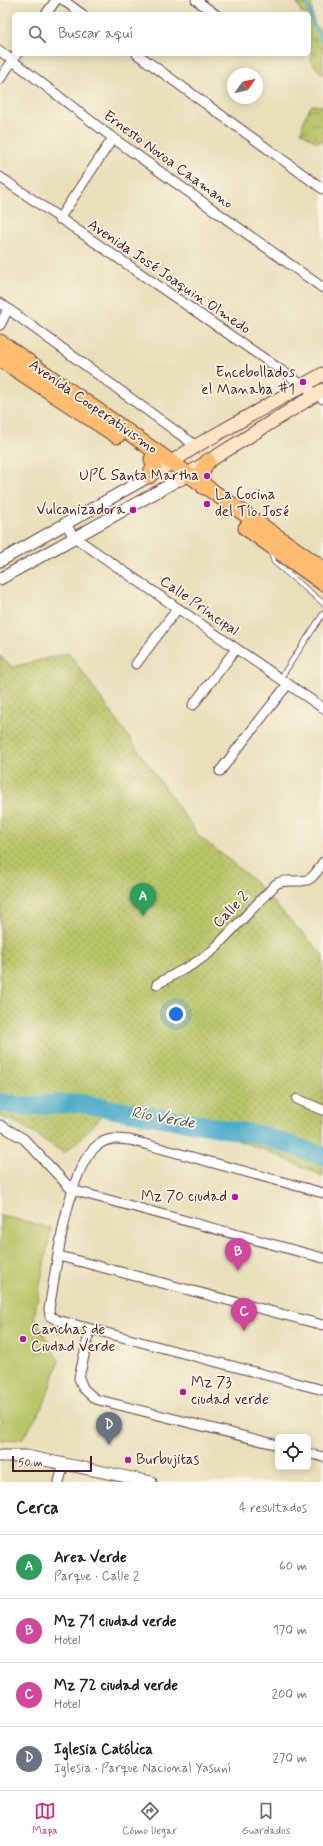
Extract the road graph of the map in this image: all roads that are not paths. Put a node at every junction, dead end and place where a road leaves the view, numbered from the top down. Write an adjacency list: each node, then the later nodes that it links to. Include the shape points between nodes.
1 (56, 0): 4 (street)
2 (63, 0): 5 (street)
3 (196, 0): 6 (street)
4 (47, 12)
5 (79, 12)
6 (212, 12)
7 (0, 51): 8 (street, Ernesto Novoa Caamano)
8 (12, 56)
9 (140, 56): 14 (street)
10 (15, 57): 11 (street); 12 (street, Ernesto Novoa Caamano)
11 (0, 79)
12 (113, 138): 15 (street); 16 (street, Ernesto Novoa Caamano)
13 (0, 176): 15 (street, Avenida José Joaquin Olmedo)
14 (323, 189)
15 (59, 219): 23 (street, Avenida José Joaquin Olmedo)
16 (323, 288)
17 (0, 302): 18 (street)
18 (8, 309): 19 (street); 25 (street)
19 (0, 325)
20 (0, 342): 27 (highway, Avenida Cooperativismo)
21 (0, 359): 27 (highway, Avenida Cooperativismo)
22 (323, 374): 23 (main road)
23 (304, 385): 24 (street, Avenida José Joaquin Olmedo); 25 (main road)
24 (321, 394): 26 (main road)
25 (196, 446): 27 (main road)
26 (208, 461): 29 (main road); 30 (highway, via 201,477)
27 (163, 463): 28 (highway, via 154,468); 29 (highway, Avenida Cooperativismo)
28 (149, 476): 31 (street)
29 (184, 477): 30 (highway, Avenida Cooperativismo); 32 (street); 33 (highway, Avenida Cooperativismo)
30 (204, 487): 35 (highway, Avenida Cooperativismo)
31 (65, 523): 32 (street, Calle Principal); 34 (street)
32 (74, 537): 36 (street); 39 (street, Calle Principal)
33 (268, 544): 37 (highway, Avenida Cooperativismo); 38 (lane, via 274,562)
34 (0, 561)
35 (323, 569)
36 (0, 579)
37 (323, 583)
38 (323, 604)
39 (178, 608): 41 (street, Calle Principal); 42 (street)
40 (323, 614): 43 (lane)
41 (236, 649): 43 (street, Calle Principal); 44 (street)
42 (136, 664)
43 (284, 681): 45 (street, Calle Principal); 46 (street)
44 (193, 705)
45 (323, 708)
46 (220, 771)
47 (323, 862): 48 (street, Calle 2, via 307,880 285,880 276,884 212,951)
48 (157, 984)
49 (297, 1099): 50 (street)
50 (323, 1110)
51 (0, 1125): 52 (street, via 24,1140)
52 (72, 1190): 53 (street, via 88,1155 98,1145 110,1139 130,1140); 54 (street); 55 (street)
53 (323, 1193)
54 (59, 1256): 56 (street); 57 (street, via 49,1309 50,1316)
55 (323, 1258)
56 (323, 1325)
57 (90, 1329): 58 (street); 59 (street, via 79,1378 83,1388 95,1398)
58 (323, 1390)
59 (275, 1444)
60 (311, 1454): 62 (street)
61 (0, 1456): 63 (street, via 26,1456)
62 (323, 1457)
63 (64, 1463): 64 (street); 65 (street)
64 (130, 1480): 66 (street)
65 (59, 1482)
66 (151, 1482)

